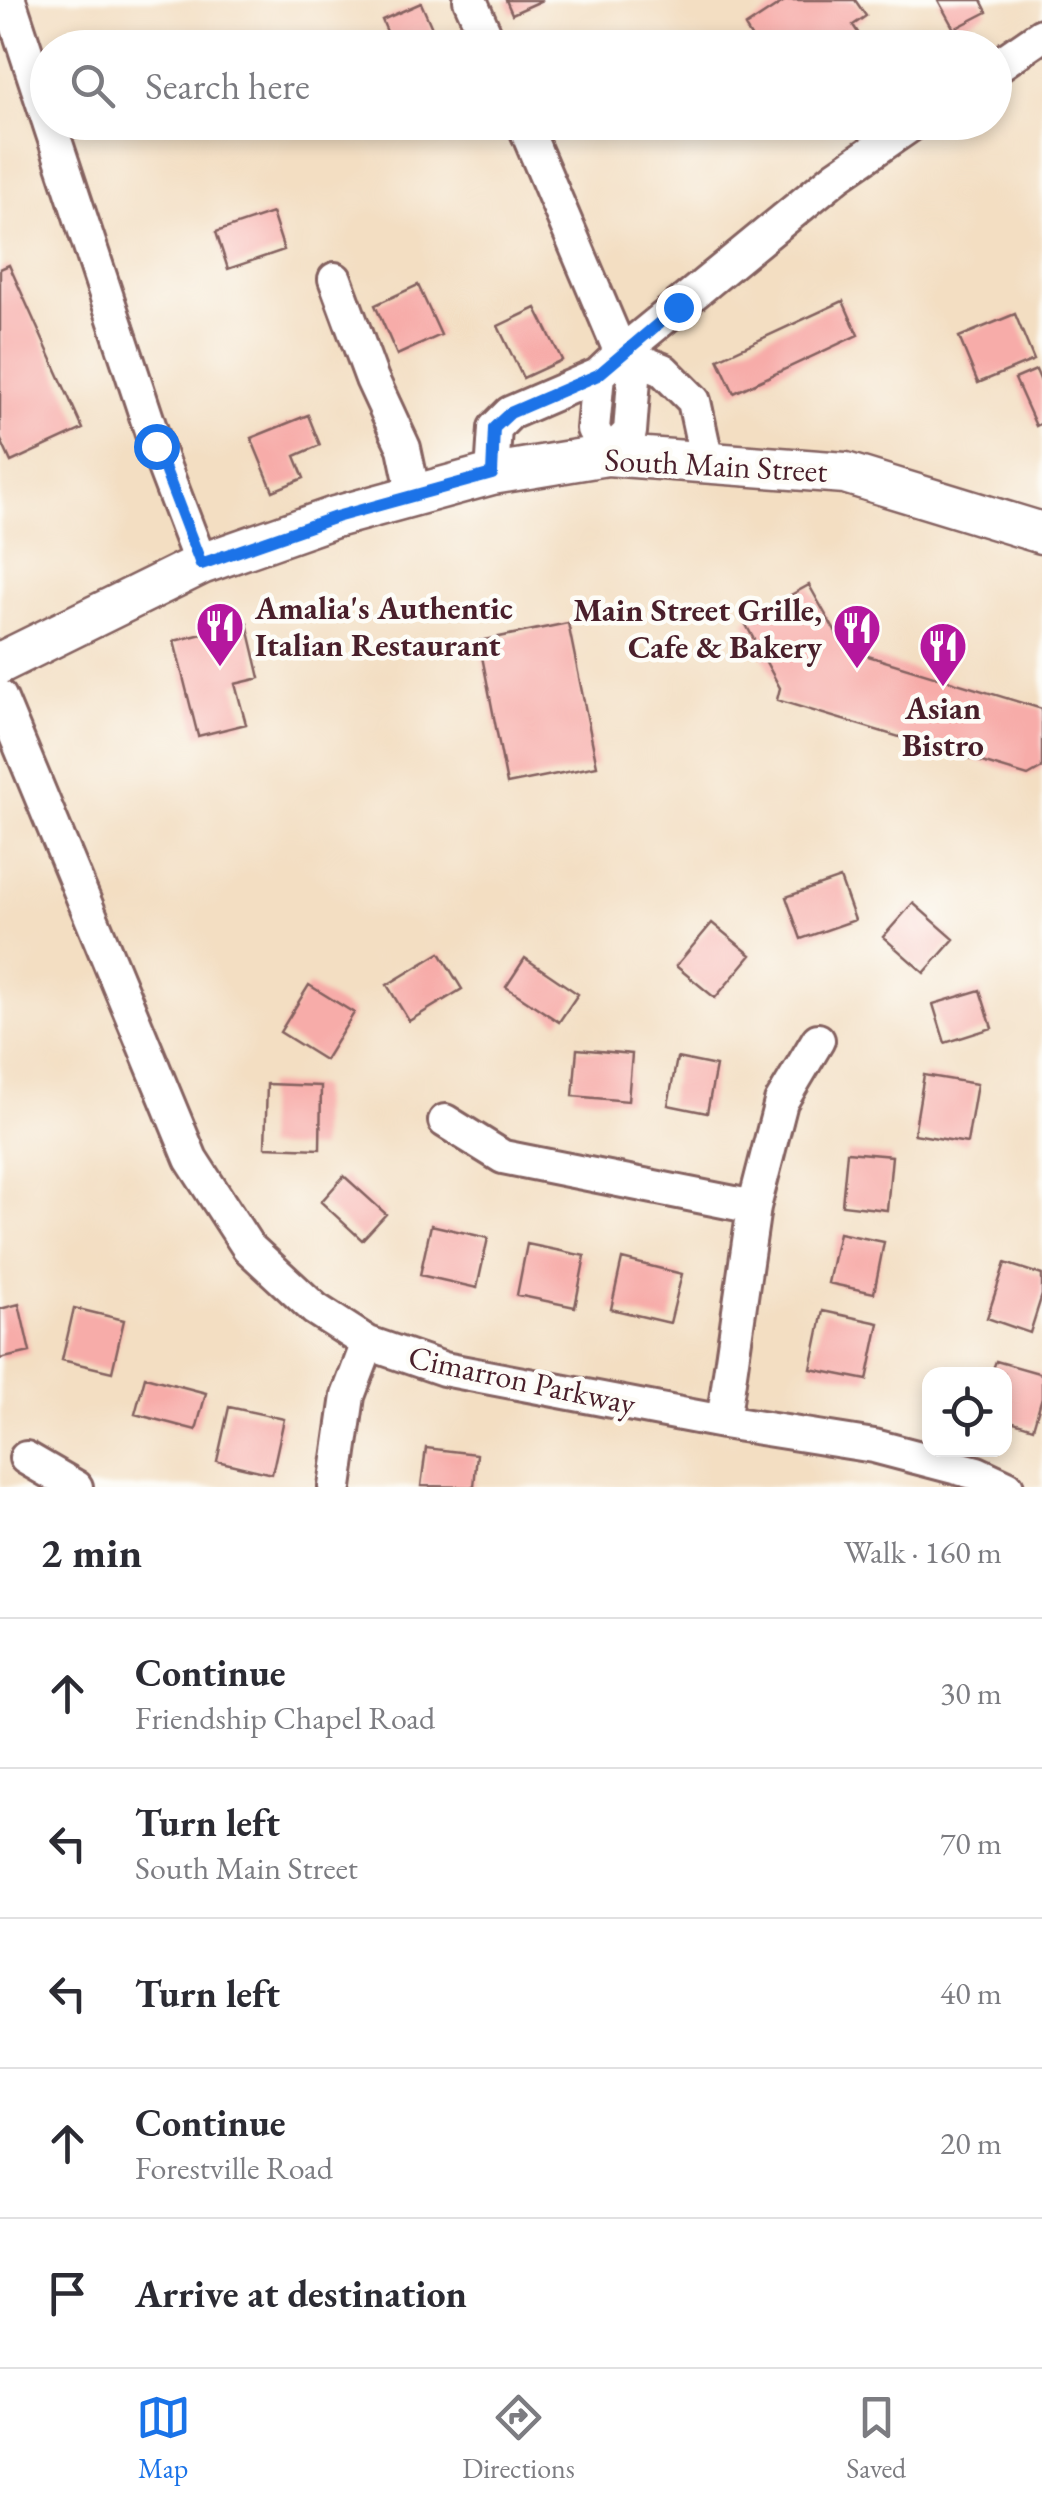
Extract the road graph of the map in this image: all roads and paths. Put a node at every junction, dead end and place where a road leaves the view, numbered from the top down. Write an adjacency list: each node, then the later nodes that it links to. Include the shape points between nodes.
1 (9, 0): 6 (street)
2 (470, 0): 3 (street)
3 (482, 30)
4 (1042, 35): 5 (street)
5 (1012, 56)
6 (30, 65)
7 (54, 140): 17 (street)
8 (528, 140): 11 (street)
9 (890, 140): 11 (street)
10 (334, 279): 15 (street, via 404,448)
11 (609, 364): 12 (street, via 634,379 630,432); 13 (street, via 663,370 694,401); 14 (street, via 510,413 494,428)
12 (607, 455): 13 (main road, South Main Street); 14 (main road, South Main Street)
13 (707, 462): 16 (main road, South Main Street, via 845,472)
14 (492, 474): 15 (main road, South Main Street)
15 (414, 495): 17 (main road, South Main Street)
16 (1042, 533)
17 (201, 564): 18 (main road, South Main Street)
18 (0, 663)
19 (0, 697): 23 (street, Cimarron Parkway, via 191,1159 248,1247 315,1310)
20 (818, 1040): 22 (street, via 781,1102)
21 (445, 1121): 22 (street, via 504,1157)
22 (754, 1206): 24 (street)
23 (368, 1343): 24 (street, Cimarron Parkway, via 444,1369); 27 (street, via 348,1396)
24 (723, 1422): 28 (street, Cimarron Parkway, via 874,1446)
25 (26, 1458): 26 (street)
26 (76, 1487)
27 (335, 1487)
28 (1006, 1487)

